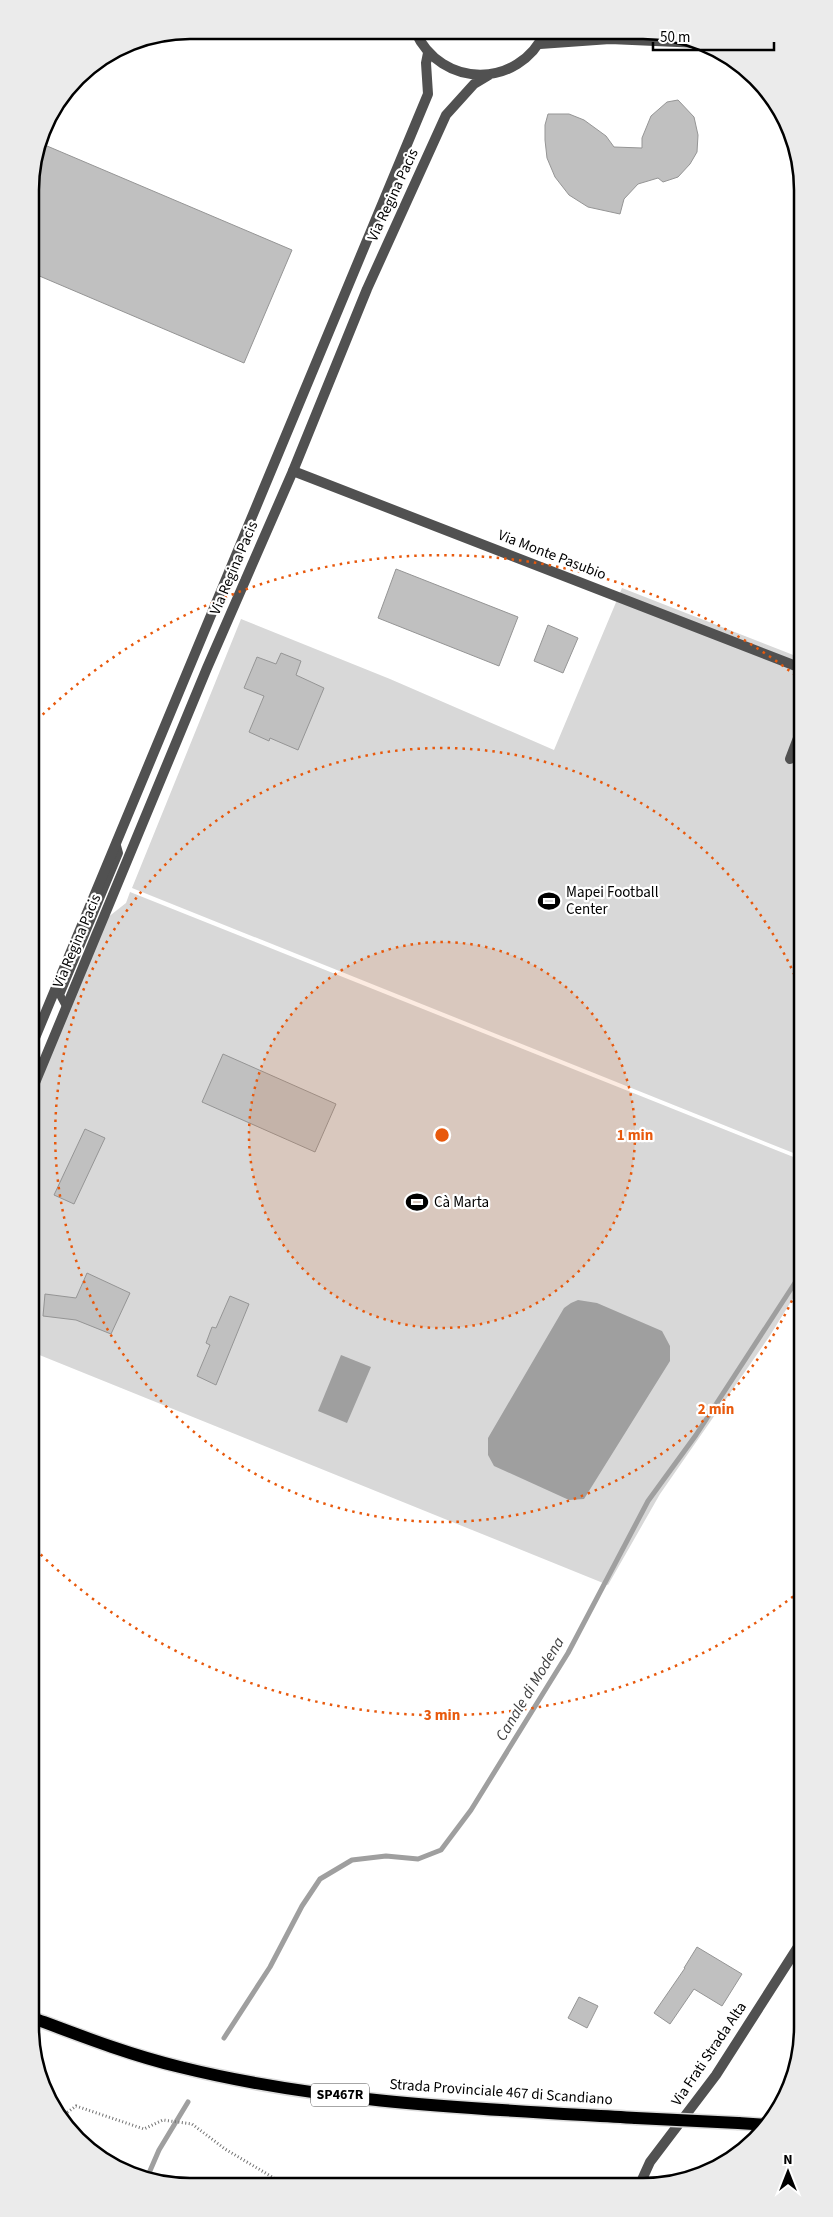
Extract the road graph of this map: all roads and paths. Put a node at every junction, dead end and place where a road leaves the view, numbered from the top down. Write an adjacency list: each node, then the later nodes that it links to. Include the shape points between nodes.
1 (419, 39): 6 (street)
2 (542, 39): 5 (street)
3 (610, 39): 4 (street); 5 (street)
4 (671, 42)
5 (540, 44): 7 (street, via 509,70)
6 (428, 53): 7 (street, via 456,71); 12 (street, Via Regina Pacis, via 428,94)
7 (489, 75): 8 (street, Via Regina Pacis, via 474,84 446,115 367,289)
8 (292, 471): 9 (street, Via Monte Pasubio); 13 (street, Via Regina Pacis)
9 (794, 665)
10 (794, 748): 11 (street)
11 (790, 759)
12 (116, 842): 13 (lane, via 119,852 60,995); 14 (street, Via Regina Pacis)
13 (66, 1006): 15 (street, Via Regina Pacis)
14 (39, 1028)
15 (39, 1073)
16 (794, 1952): 21 (street, Via Frati Strada Alta, via 716,2076 650,2162)
17 (39, 2020): 19 (main road, Strada Provinciale 467 di Scandiano / SP467R, bridge, via 180,2067 268,2085 460,2108)
18 (66, 2113): 20 (path, via 76,2106 144,2129 163,2120 192,2124 224,2149)
19 (759, 2124)
20 (274, 2178)
21 (643, 2178)

